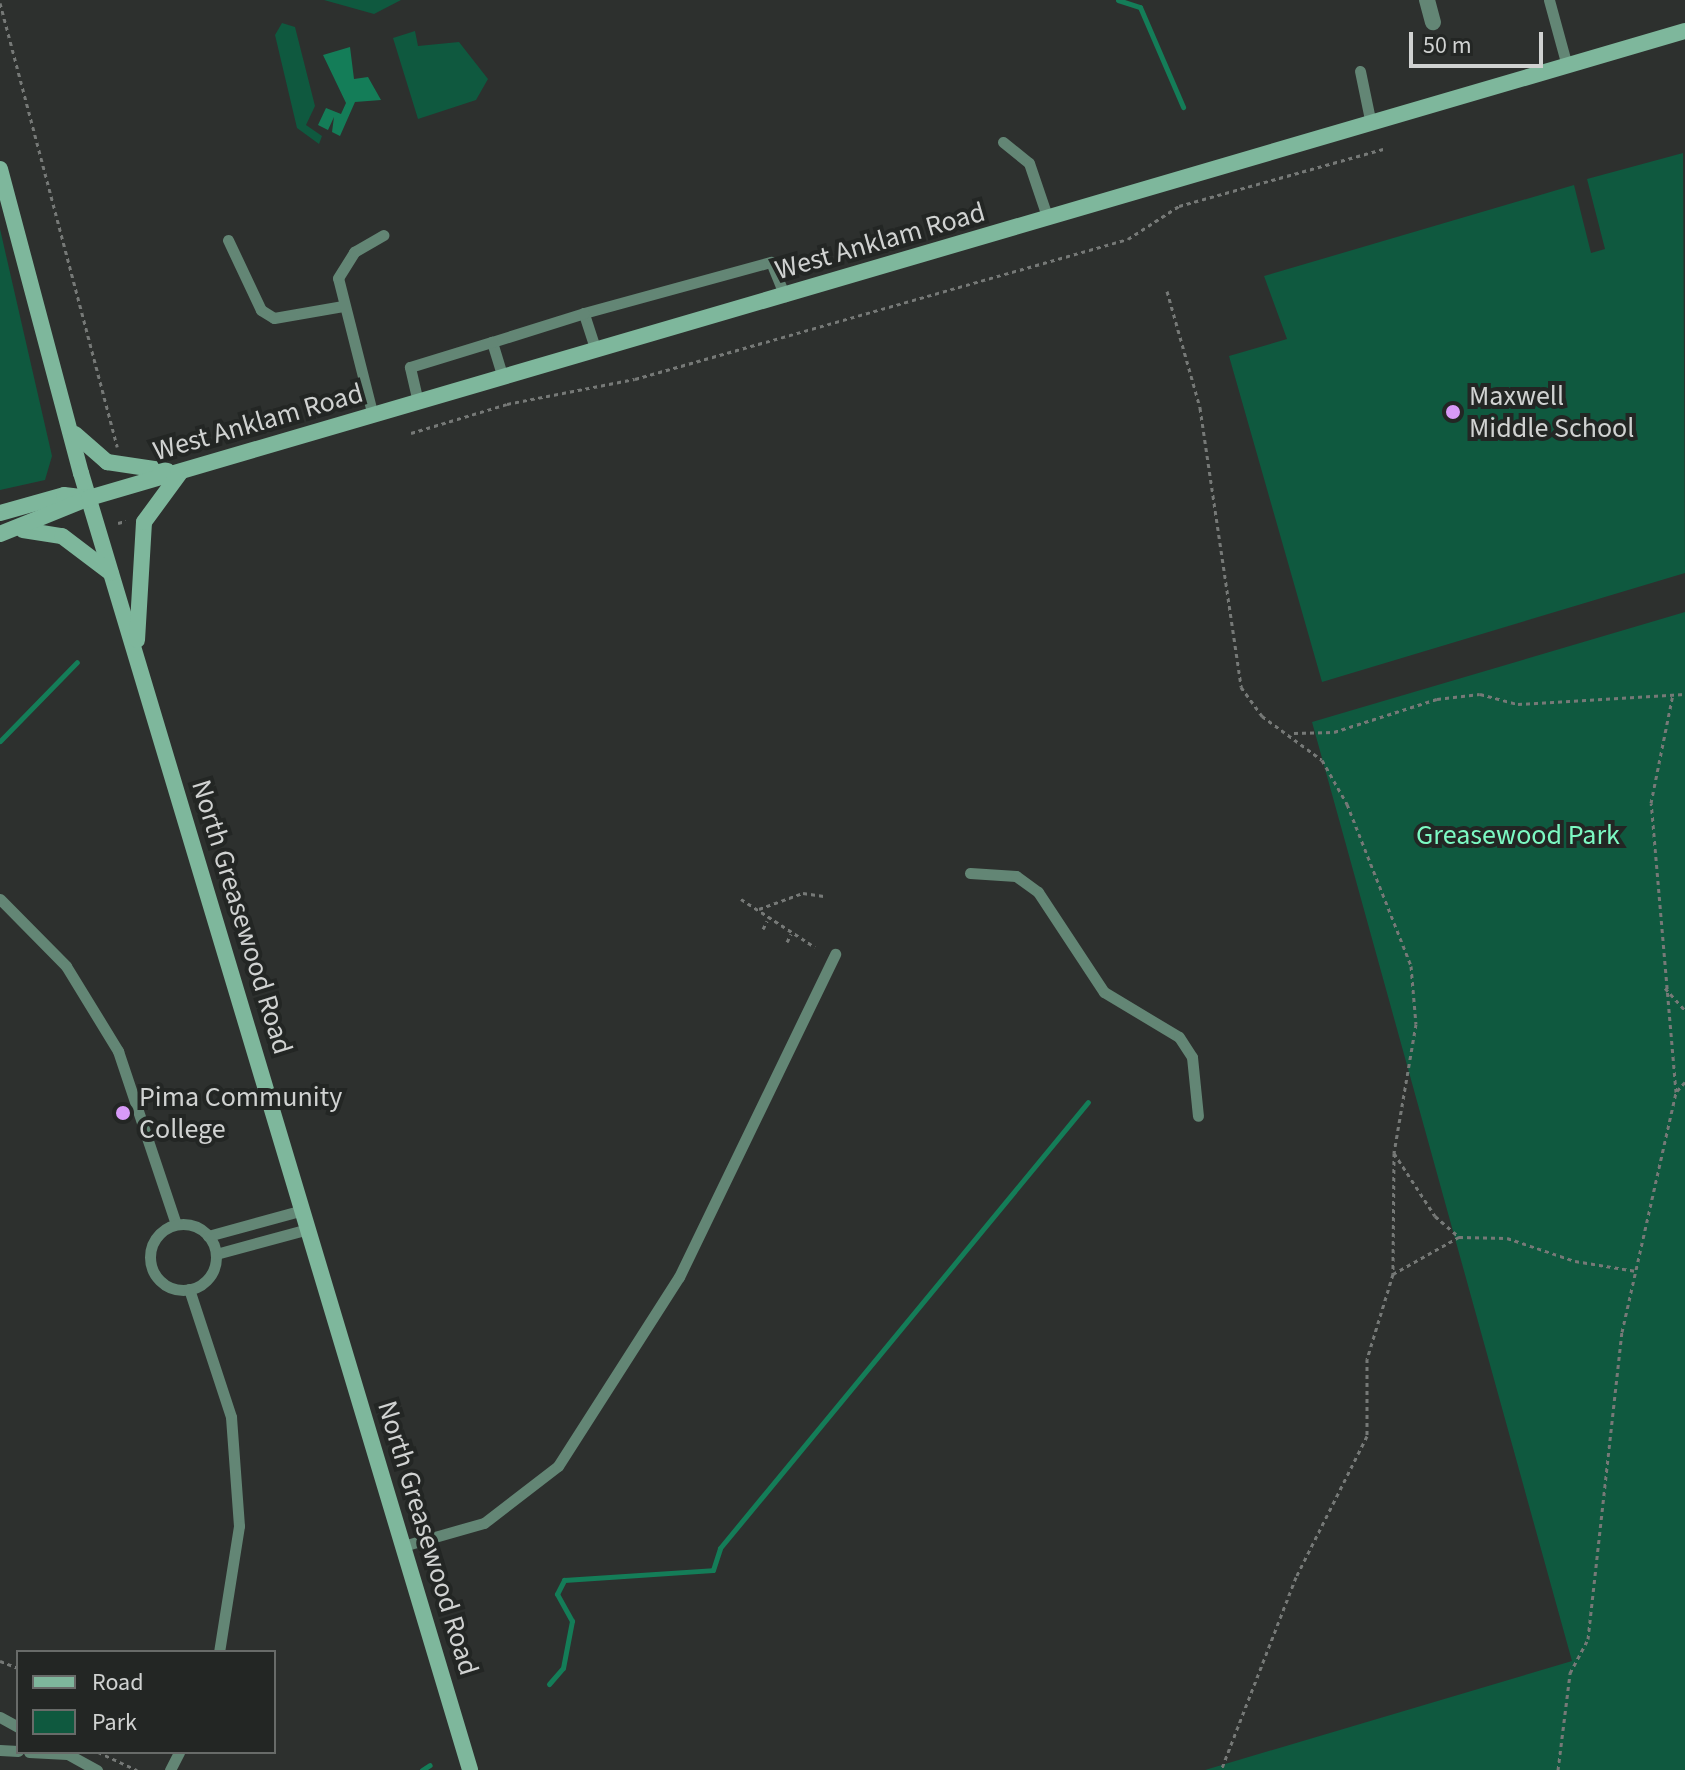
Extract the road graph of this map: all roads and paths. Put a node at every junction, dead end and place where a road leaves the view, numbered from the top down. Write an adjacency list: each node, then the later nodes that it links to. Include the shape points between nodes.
1 (1427, 0): 4 (street)
2 (1549, 0): 6 (lane)
3 (0, 3): 26 (path)
4 (1433, 22)
5 (1685, 31): 6 (main road, West Anklam Road)
6 (1567, 66): 8 (main road, West Anklam Road)
7 (1360, 71): 8 (lane)
8 (1371, 124): 12 (main road, West Anklam Road)
9 (1003, 142): 12 (lane, via 1029,163)
10 (1383, 149): 25 (path, via 1179,206 1128,239 635,379)
11 (0, 169): 24 (main road, North Greasewood Road)
12 (1048, 219): 16 (main road, West Anklam Road)
13 (384, 235): 17 (lane, via 367,240 344,265 338,278)
14 (228, 240): 17 (lane, via 261,310 274,318)
15 (1167, 291): 38 (path, via 1200,408 1241,687 1262,716)
16 (785, 296): 18 (lane, via 771,262); 20 (main road, West Anklam Road)
17 (343, 306): 23 (lane)
18 (584, 313): 19 (lane); 20 (lane)
19 (492, 342): 21 (lane); 22 (lane, via 410,367)
20 (596, 351): 21 (main road, West Anklam Road)
21 (503, 378): 22 (main road, West Anklam Road)
22 (418, 402): 23 (main road, West Anklam Road)
23 (373, 416): 27 (main road, West Anklam Road)
24 (68, 424): 27 (main road, via 107,462); 28 (main road, North Greasewood Road)
25 (411, 433)
26 (117, 451)
27 (181, 472): 28 (main road, West Anklam Road); 35 (main road, via 144,522)
28 (89, 498): 29 (main road, West Anklam Road, via 64,495); 32 (main road, West Anklam Road); 34 (main road, North Greasewood Road)
29 (0, 513)
30 (121, 515): 31 (path)
31 (124, 522)
32 (19, 529): 33 (main road, West Anklam Road); 34 (main road, via 62,536)
33 (0, 534)
34 (112, 574): 35 (main road, North Greasewood Road)
35 (136, 655): 56 (main road, North Greasewood Road)
36 (1673, 694): 37 (path); 38 (path, via 1518,704 1466,696 1334,732); 50 (path, via 1651,803)
37 (1685, 694)
38 (1294, 733): 55 (path, via 1322,760 1347,804 1411,966 1416,1024)
39 (970, 873): 54 (lane, via 1016,876 1038,892 1104,992 1179,1037 1192,1057)
40 (824, 896): 43 (path, via 803,893)
41 (0, 899): 57 (lane, via 66,966 118,1051)
42 (741, 899): 43 (path)
43 (759, 909): 44 (path)
44 (767, 921): 45 (path); 46 (path)
45 (763, 929)
46 (791, 934): 47 (path); 48 (path)
47 (787, 942)
48 (815, 947)
49 (835, 954): 65 (lane, via 679,1277 558,1466 484,1523)
50 (1665, 988): 51 (path); 53 (path)
51 (1685, 1010)
52 (1685, 1082): 53 (path)
53 (1676, 1092): 62 (path, via 1648,1193)
54 (1198, 1116)
55 (1394, 1153): 60 (path, via 1435,1216); 63 (path)
56 (303, 1210): 58 (main road, North Greasewood Road); 59 (lane)
57 (176, 1224): 59 (lane); 64 (lane, via 152,1243 150,1263 168,1287)
58 (308, 1229): 61 (lane); 65 (main road, North Greasewood Road)
59 (208, 1236): 61 (lane)
60 (1459, 1237): 62 (path, via 1507,1238 1575,1261); 63 (path)
61 (216, 1254): 64 (lane, via 212,1273)
62 (1637, 1271): 73 (path, via 1622,1332 1588,1639 1570,1673)
63 (1393, 1274): 72 (path, via 1367,1359 1367,1436 1296,1577)
64 (189, 1289): 66 (lane, via 232,1432 239,1526)
65 (403, 1546): 71 (main road, North Greasewood Road)
66 (219, 1650)
67 (67, 1754): 69 (lane)
68 (102, 1754): 70 (path)
69 (97, 1770)
70 (137, 1770)
71 (470, 1770)
72 (1221, 1770)
73 (1558, 1770)

